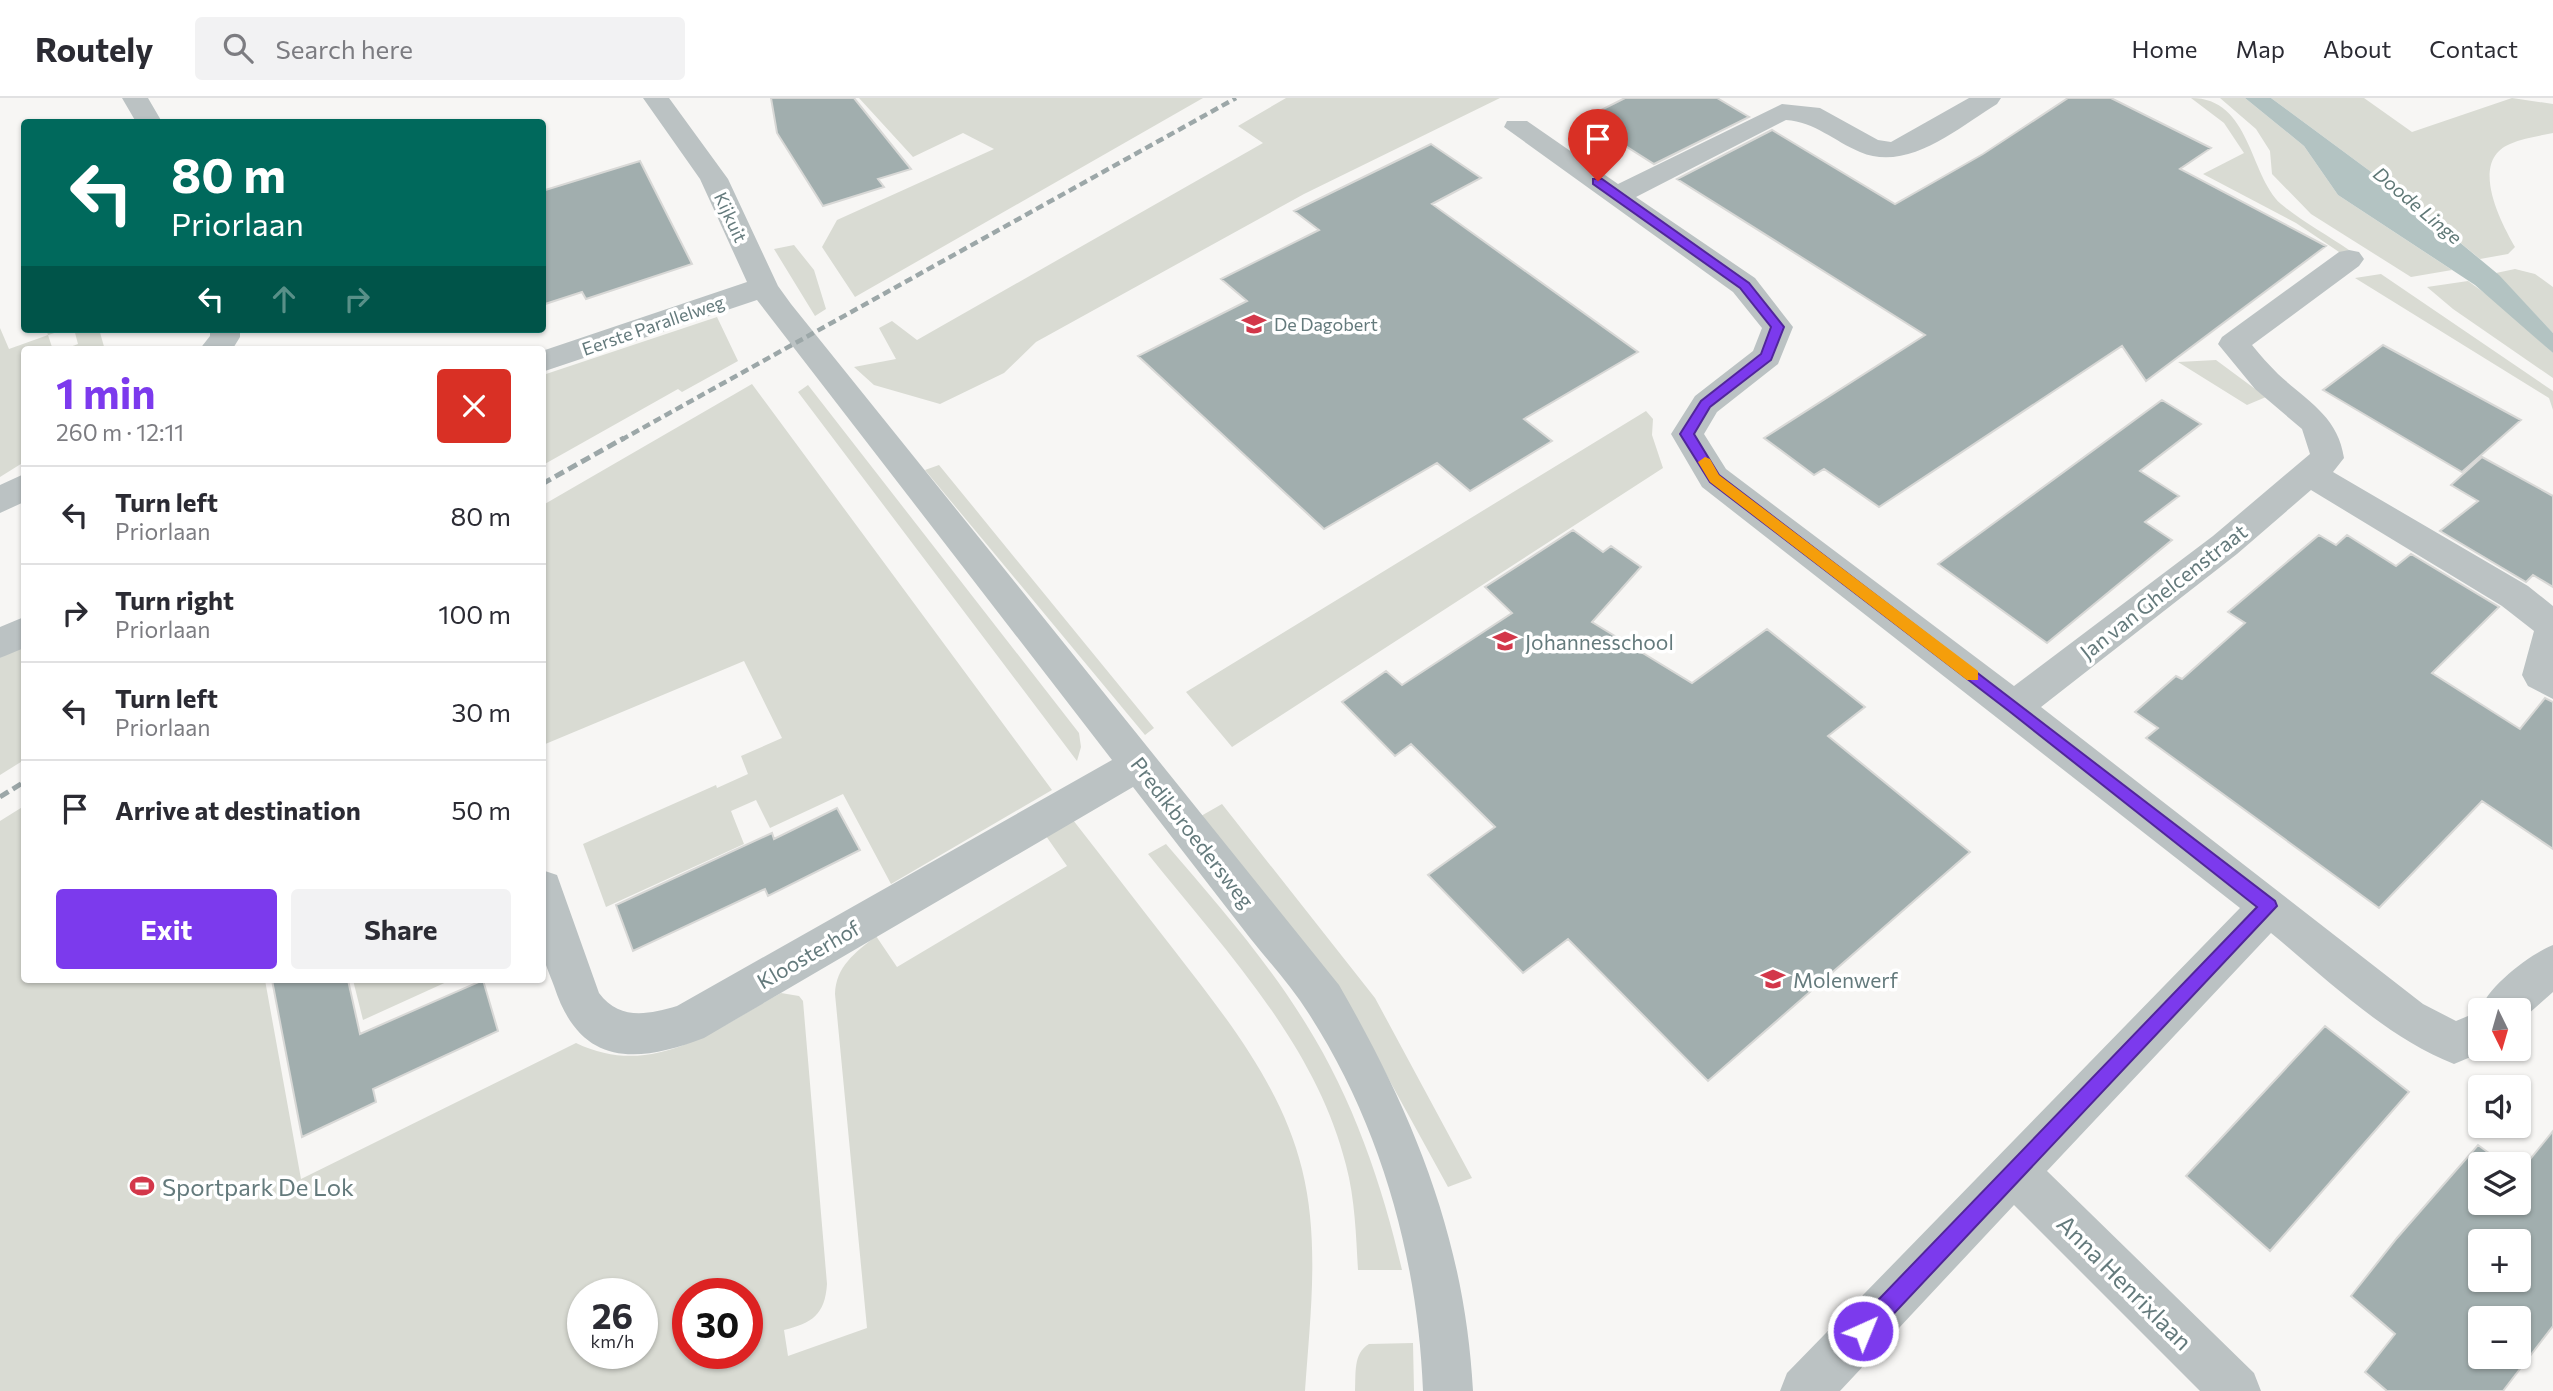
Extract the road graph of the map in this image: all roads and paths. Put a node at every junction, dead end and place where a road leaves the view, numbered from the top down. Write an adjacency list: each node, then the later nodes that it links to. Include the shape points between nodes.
1 (135, 98): 4 (street)
2 (656, 98): 8 (street, Kijkuit, via 714,179)
3 (1988, 98): 6 (street, via 1908,146 1891,150 1871,147 1811,114 1782,112)
4 (147, 119)
5 (1517, 127): 6 (street)
6 (1618, 195): 18 (street, via 1744,285 1778,327 1767,357 1706,404 1687,434 1714,478)
7 (2349, 259): 11 (street, Jan van Ghelcenstraat, via 2233,344 2315,422 2327,458)
8 (764, 287): 9 (street, Kijkuit); 10 (street, Eerste Parallelweg)
9 (802, 339): 19 (street, Predikbroedersweg)
10 (546, 361)
11 (2309, 473): 14 (street, via 2515,596); 18 (street, Jan van Ghelcenstraat, via 2225,545)
12 (21, 488): 13 (street)
13 (0, 501)
14 (2553, 628): 17 (street, via 2541,676)
15 (21, 633): 16 (street)
16 (0, 644)
17 (2553, 684)
18 (2014, 707): 21 (street)
19 (1139, 764): 20 (street, Kloosterhof, via 689,1024 650,1035 623,1034 590,1020); 26 (street, Predikbroedersweg, via 1304,972 1349,1041 1400,1157 1433,1258 1444,1321)
20 (546, 900)
21 (2269, 906): 24 (street, via 2408,1018 2454,1043); 25 (street)
22 (2553, 965): 23 (street)
23 (2515, 998)
24 (2468, 1037)
25 (2015, 1173): 27 (street); 28 (street, Anna Henrixlaan)
26 (1448, 1391)
27 (1805, 1391)
28 (2236, 1391)

